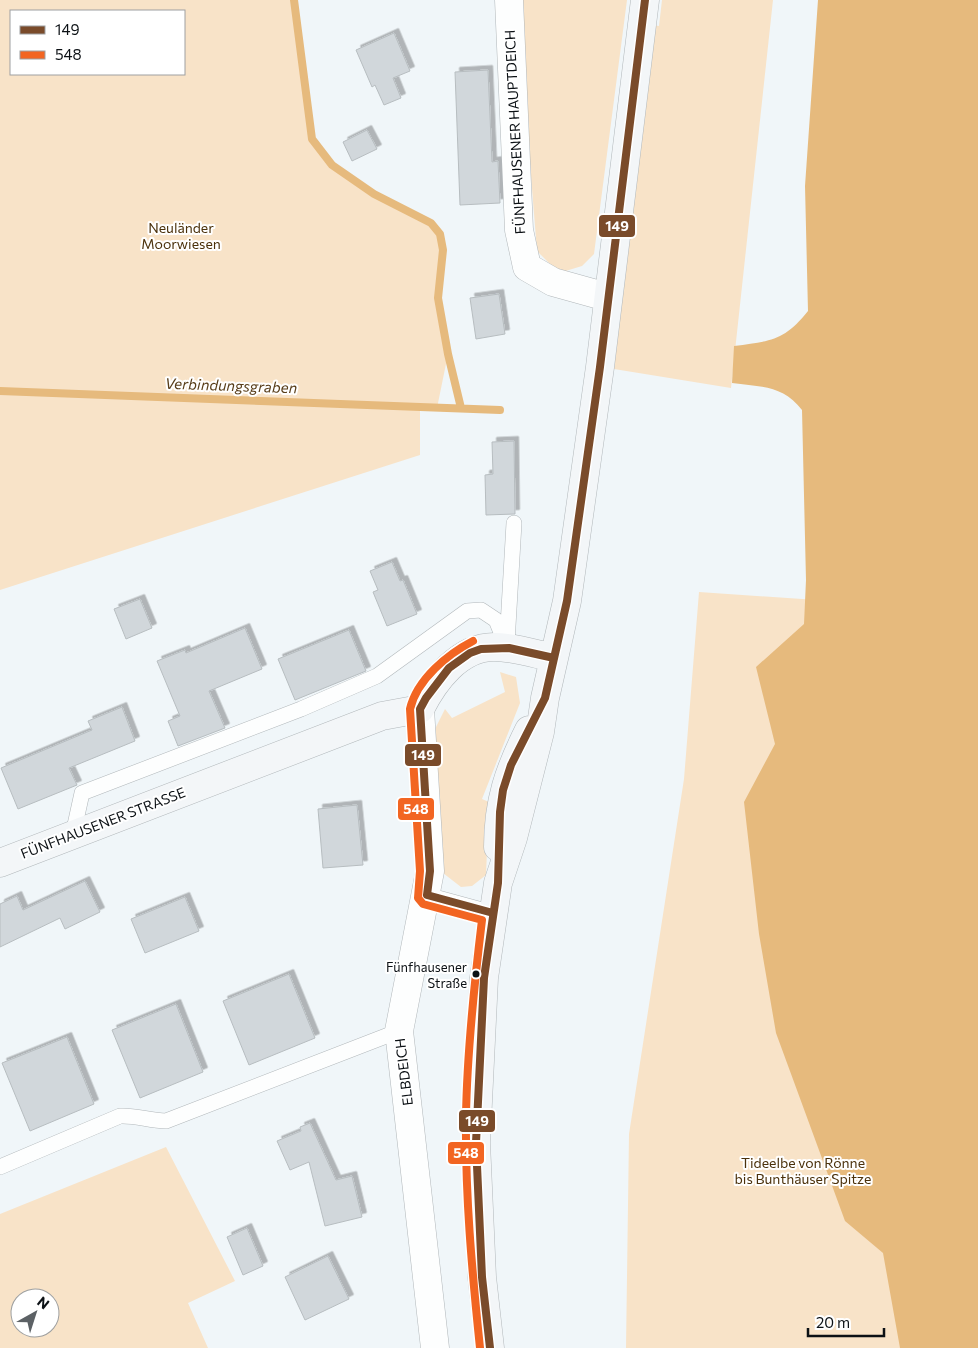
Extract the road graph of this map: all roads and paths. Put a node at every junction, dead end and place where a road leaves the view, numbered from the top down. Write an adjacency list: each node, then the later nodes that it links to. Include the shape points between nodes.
1 (509, 0): 3 (street, FÜNFHAUSENER HAUPTDEICH, via 518,230 527,267 553,282)
2 (645, 0): 3 (street)
3 (607, 297): 6 (street, via 567,601)
4 (514, 522): 5 (lane)
5 (507, 647): 6 (street); 7 (street, via 491,646 461,658 436,683); 8 (lane, via 496,620 481,610 467,611 377,676 301,709 82,793)
6 (554, 658): 11 (street, via 545,698 511,765 503,790)
7 (420, 709): 8 (street, FÜNFHAUSENER STRASSE, via 382,716); 10 (street, ELBDEICH, via 430,870)
8 (73, 834): 9 (street, FÜNFHAUSENER STRASSE)
9 (0, 863)
10 (427, 895): 11 (lane); 12 (street, ELBDEICH)
11 (493, 914): 15 (street, via 483,987 476,1143 482,1277)
12 (399, 1032): 13 (lane, via 166,1120 120,1116); 14 (street, ELBDEICH)
13 (0, 1167)
14 (436, 1348)
15 (490, 1348)

